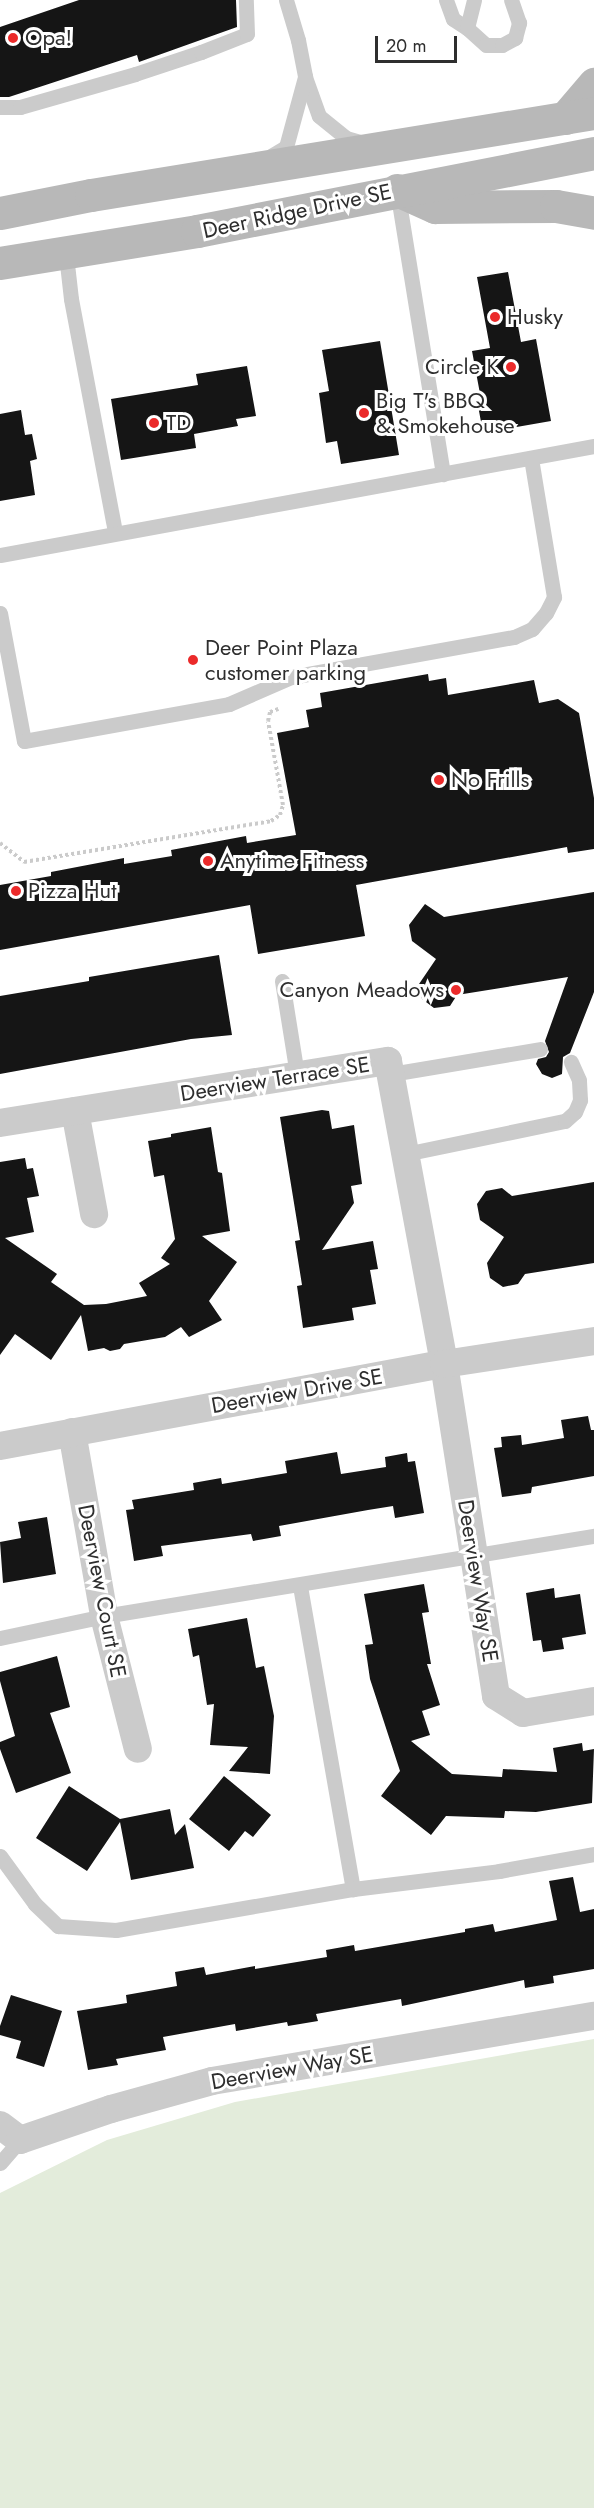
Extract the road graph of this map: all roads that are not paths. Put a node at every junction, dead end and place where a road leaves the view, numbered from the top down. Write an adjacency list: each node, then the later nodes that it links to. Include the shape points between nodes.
1 (246, 0): 9 (lane, via 247,33 135,74 20,107)
2 (286, 0): 7 (lane)
3 (446, 0): 6 (lane, via 453,19)
4 (474, 0): 6 (lane)
5 (511, 0): 6 (lane, via 519,23 515,38 502,45 486,45)
6 (467, 28)
7 (305, 77): 11 (lane, via 319,116 346,138); 13 (lane, via 286,147)
8 (594, 84): 10 (street)
9 (0, 107)
10 (580, 116): 11 (street, Deer Ridge Drive SE)
11 (379, 147): 13 (street, Deer Ridge Drive SE)
12 (594, 153): 14 (street, Deer Ridge Drive SE)
13 (251, 169): 15 (street, Deer Ridge Drive SE)
14 (397, 190): 16 (street, via 435,207 556,206); 17 (street, Deer Ridge Drive SE); 21 (lane)
15 (0, 213)
16 (594, 213)
17 (66, 255): 18 (street, Deer Ridge Drive SE); 22 (lane)
18 (0, 263)
19 (594, 446): 20 (lane)
20 (531, 458): 21 (lane); 24 (lane, via 554,597 532,629 514,637 291,677 228,704 24,741)
21 (443, 474): 22 (lane)
22 (115, 532): 23 (lane)
23 (0, 555)
24 (0, 613)
25 (282, 981): 29 (lane)
26 (540, 1049): 28 (lane)
27 (571, 1062): 32 (lane, via 579,1080 580,1100 576,1112 565,1121)
28 (391, 1074): 29 (street, Deerview Terrace SE, via 388,1060); 32 (street, Deerview Terrace SE)
29 (297, 1075): 30 (street, Deerview Terrace SE)
30 (75, 1111): 31 (street, Deerview Terrace SE); 33 (street)
31 (0, 1124)
32 (405, 1154): 35 (street, Deerview Terrace SE)
33 (94, 1214)
34 (594, 1341): 35 (street, Deerview Drive SE)
35 (444, 1364): 36 (street, Deerview Drive SE); 39 (street, Deerview Way SE)
36 (72, 1432): 37 (street, Deerview Drive SE); 41 (street, Deerview Court SE)
37 (0, 1446)
38 (594, 1536): 39 (lane)
39 (476, 1557): 40 (lane); 43 (street, Deerview Way SE, via 496,1696 523,1713)
40 (300, 1586): 41 (lane); 47 (lane)
41 (104, 1616): 42 (lane); 44 (street, Deerview Court SE)
42 (0, 1638)
43 (594, 1701)
44 (138, 1749)
45 (594, 1854): 47 (lane, via 499,1871)
46 (0, 1856): 47 (lane, via 35,1904 58,1926 90,1930 116,1930)
47 (353, 1889)
48 (594, 2016): 49 (street, Deerview Way SE, via 212,2081)
49 (10, 2132): 50 (lane)
50 (0, 2163)

